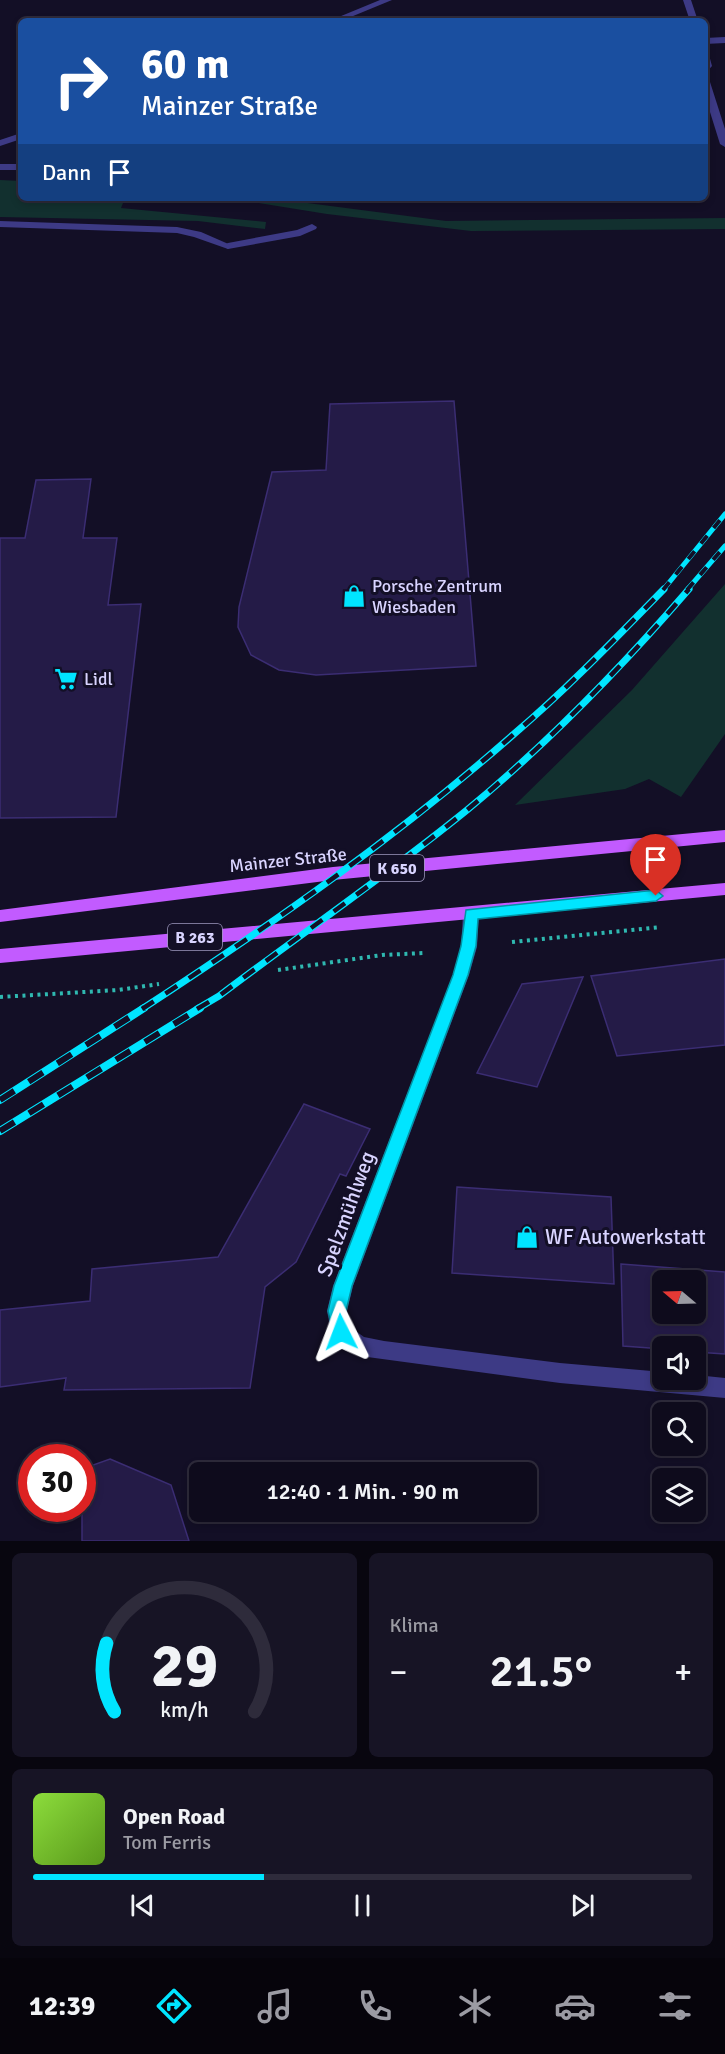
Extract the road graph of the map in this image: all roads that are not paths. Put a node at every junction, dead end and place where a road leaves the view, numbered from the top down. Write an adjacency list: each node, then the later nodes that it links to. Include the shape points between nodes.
1 (388, 0): 3 (street)
2 (687, 0): 4 (street)
3 (341, 18)
4 (693, 18)
5 (725, 40): 6 (street)
6 (708, 41)
7 (708, 91): 10 (street)
8 (18, 137): 9 (street)
9 (0, 143)
10 (725, 144)
11 (0, 167): 12 (street)
12 (18, 168)
13 (0, 224): 14 (street, via 177,230 228,246 300,233)
14 (312, 227)
15 (725, 836): 18 (main road, Mainzer Straße / K 650, via 592,846)
16 (725, 889): 17 (main road)
17 (471, 914): 19 (main road, B 263); 20 (street, Spelzmühlweg, via 469,946 461,975 343,1286 337,1311 341,1332 360,1346 384,1351)
18 (0, 916)
19 (0, 956)
20 (725, 1388)

